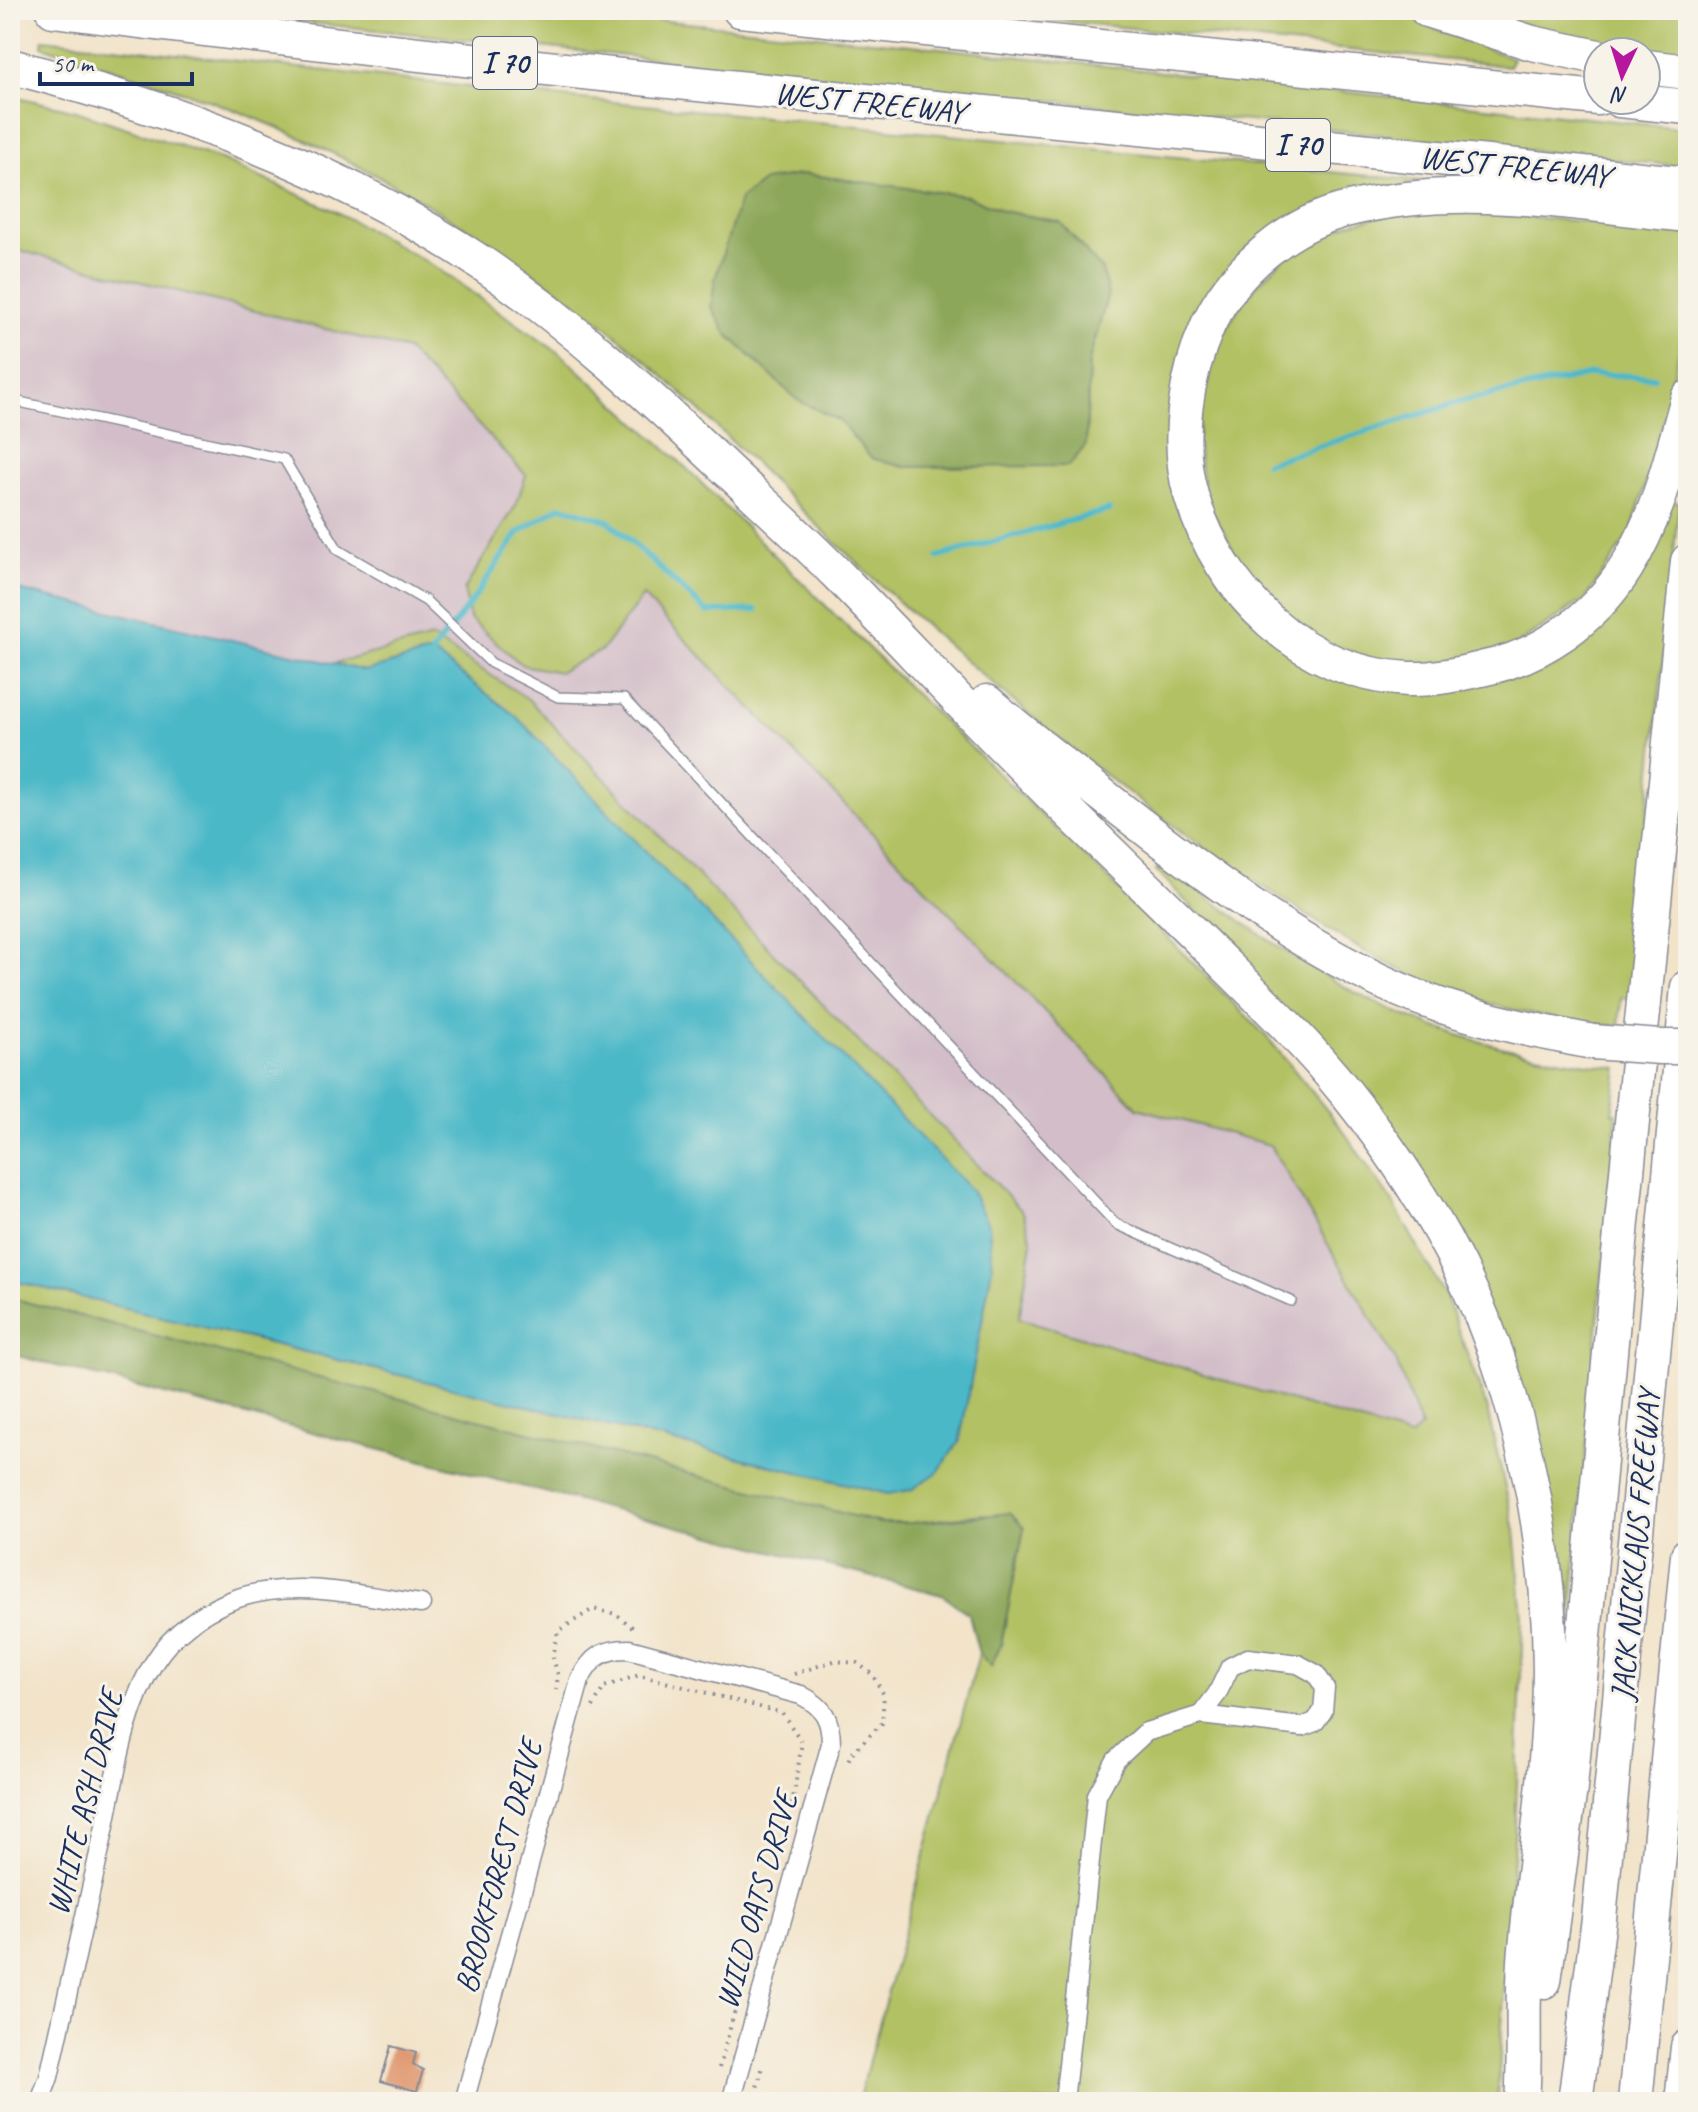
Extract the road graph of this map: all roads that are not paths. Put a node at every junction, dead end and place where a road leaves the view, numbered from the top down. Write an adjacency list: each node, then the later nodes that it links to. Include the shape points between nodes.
1 (53, 10): 12 (highway, WEST FREEWAY / I 70)
2 (740, 10): 8 (highway)
3 (1427, 10): 4 (highway)
4 (1582, 54)
5 (10, 66): 17 (highway, via 148,105 292,159 478,261 606,358)
6 (1662, 69): 7 (highway)
7 (1688, 72)
8 (1582, 96)
9 (1662, 104): 10 (highway)
10 (1688, 107)
11 (1688, 184): 12 (highway, WEST FREEWAY / I 70)
12 (1637, 194): 13 (highway); 14 (highway, via 1434,195 1345,209 1272,246 1238,275 1197,350 1189,377 1184,443 1190,493 1214,553 1239,591 1275,627 1322,658 1363,671 1410,679 1457,674 1502,665 1543,647 1579,623 1603,597 1626,568 1647,526)
13 (1688, 215)
14 (1688, 398)
15 (10, 400): 20 (lane, via 284,459 338,550 426,601 491,663 558,697 624,699 1116,1224)
16 (1688, 561): 26 (highway, via 1570,1788 1548,1961)
17 (835, 571): 19 (highway, bridge, via 1005,718 1198,871 1348,964 1437,1004 1516,1028 1593,1042); 26 (highway, via 1344,1090 1402,1168 1468,1283 1506,1382 1544,1546 1549,1721 1525,1960)
18 (1688, 987): 32 (highway, JACK NICKLAUS FREEWAY, via 1599,1919)
19 (1688, 1047)
20 (1291, 1301)
21 (1688, 1555): 33 (highway, JACK NICKLAUS FREEWAY)
22 (421, 1604): 27 (street, WHITE ASH DRIVE, via 313,1589 270,1591 216,1607 162,1651 138,1697 120,1754)
23 (601, 1653): 28 (street, BROOKFOREST DRIVE, via 588,1663 580,1680); 29 (street, WILD OATS DRIVE, via 629,1649 801,1695 817,1703 831,1729)
24 (1201, 1715): 24 (street, via 1230,1667 1248,1658 1298,1664 1316,1674 1325,1688 1323,1711 1302,1727); 30 (street, via 1146,1732 1116,1760 1097,1795)
25 (1688, 2047): 34 (highway)
26 (1525, 2063): 31 (highway)
27 (40, 2102)
28 (464, 2102)
29 (731, 2102)
30 (1064, 2102)
31 (1522, 2102)
32 (1575, 2102)
33 (1635, 2102)
34 (1682, 2102)

